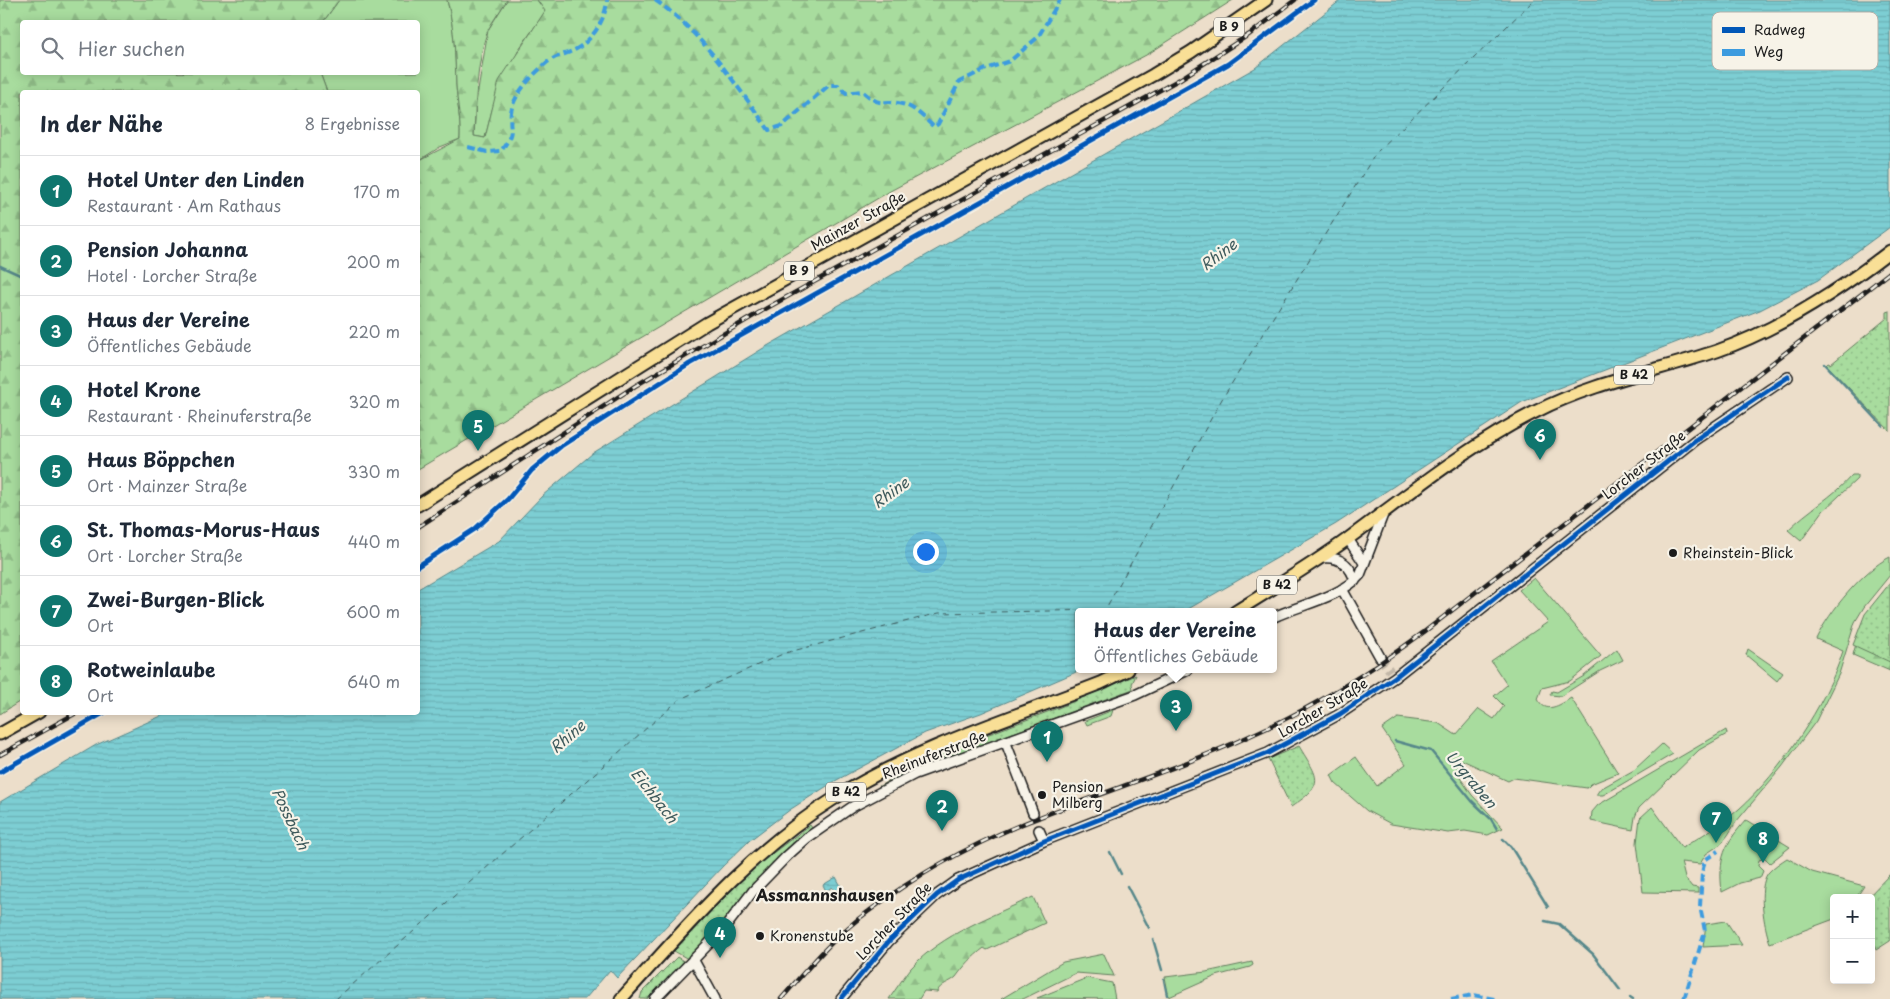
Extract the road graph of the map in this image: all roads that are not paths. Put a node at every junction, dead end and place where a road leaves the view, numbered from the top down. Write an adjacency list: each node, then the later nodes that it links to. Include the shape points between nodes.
1 (1266, 0): 4 (main road, Mainzer Straße / B 9, via 1153,75 707,322)
2 (1890, 251): 5 (main road, B 42, via 1802,312 1764,331 1712,352 1595,386 1535,412 1478,444)
3 (1788, 377): 21 (street, Lorcher Straße, via 1695,440 1316,729 1268,753)
4 (420, 504)
5 (1384, 512): 6 (main road, B 42); 8 (street)
6 (1348, 538): 7 (main road, B 42); 8 (street)
7 (1320, 558): 9 (street, via 1340,560 1351,570); 11 (main road, B 42)
8 (1364, 563): 9 (street)
9 (1355, 581): 10 (street)
10 (1342, 589): 12 (street); 13 (street)
11 (1241, 608)
12 (1277, 616)
13 (1380, 657)
14 (1122, 673): 24 (main road, B 42, via 910,757 833,799 777,839 734,876)
15 (1182, 673): 18 (street, Rheinuferstraße, via 1135,695)
16 (34, 715): 17 (main road)
17 (0, 734)
18 (1006, 743): 19 (street); 22 (street, Rheinuferstraße, via 898,781 807,838 758,886 727,926)
19 (1033, 813)
20 (1039, 830): 21 (street)
21 (1044, 841): 26 (street, Lorcher Straße, via 945,888 889,941)
22 (693, 959): 23 (street, Rheinuferstraße); 25 (street)
23 (661, 997)
24 (621, 999)
25 (715, 999)
26 (841, 999)

